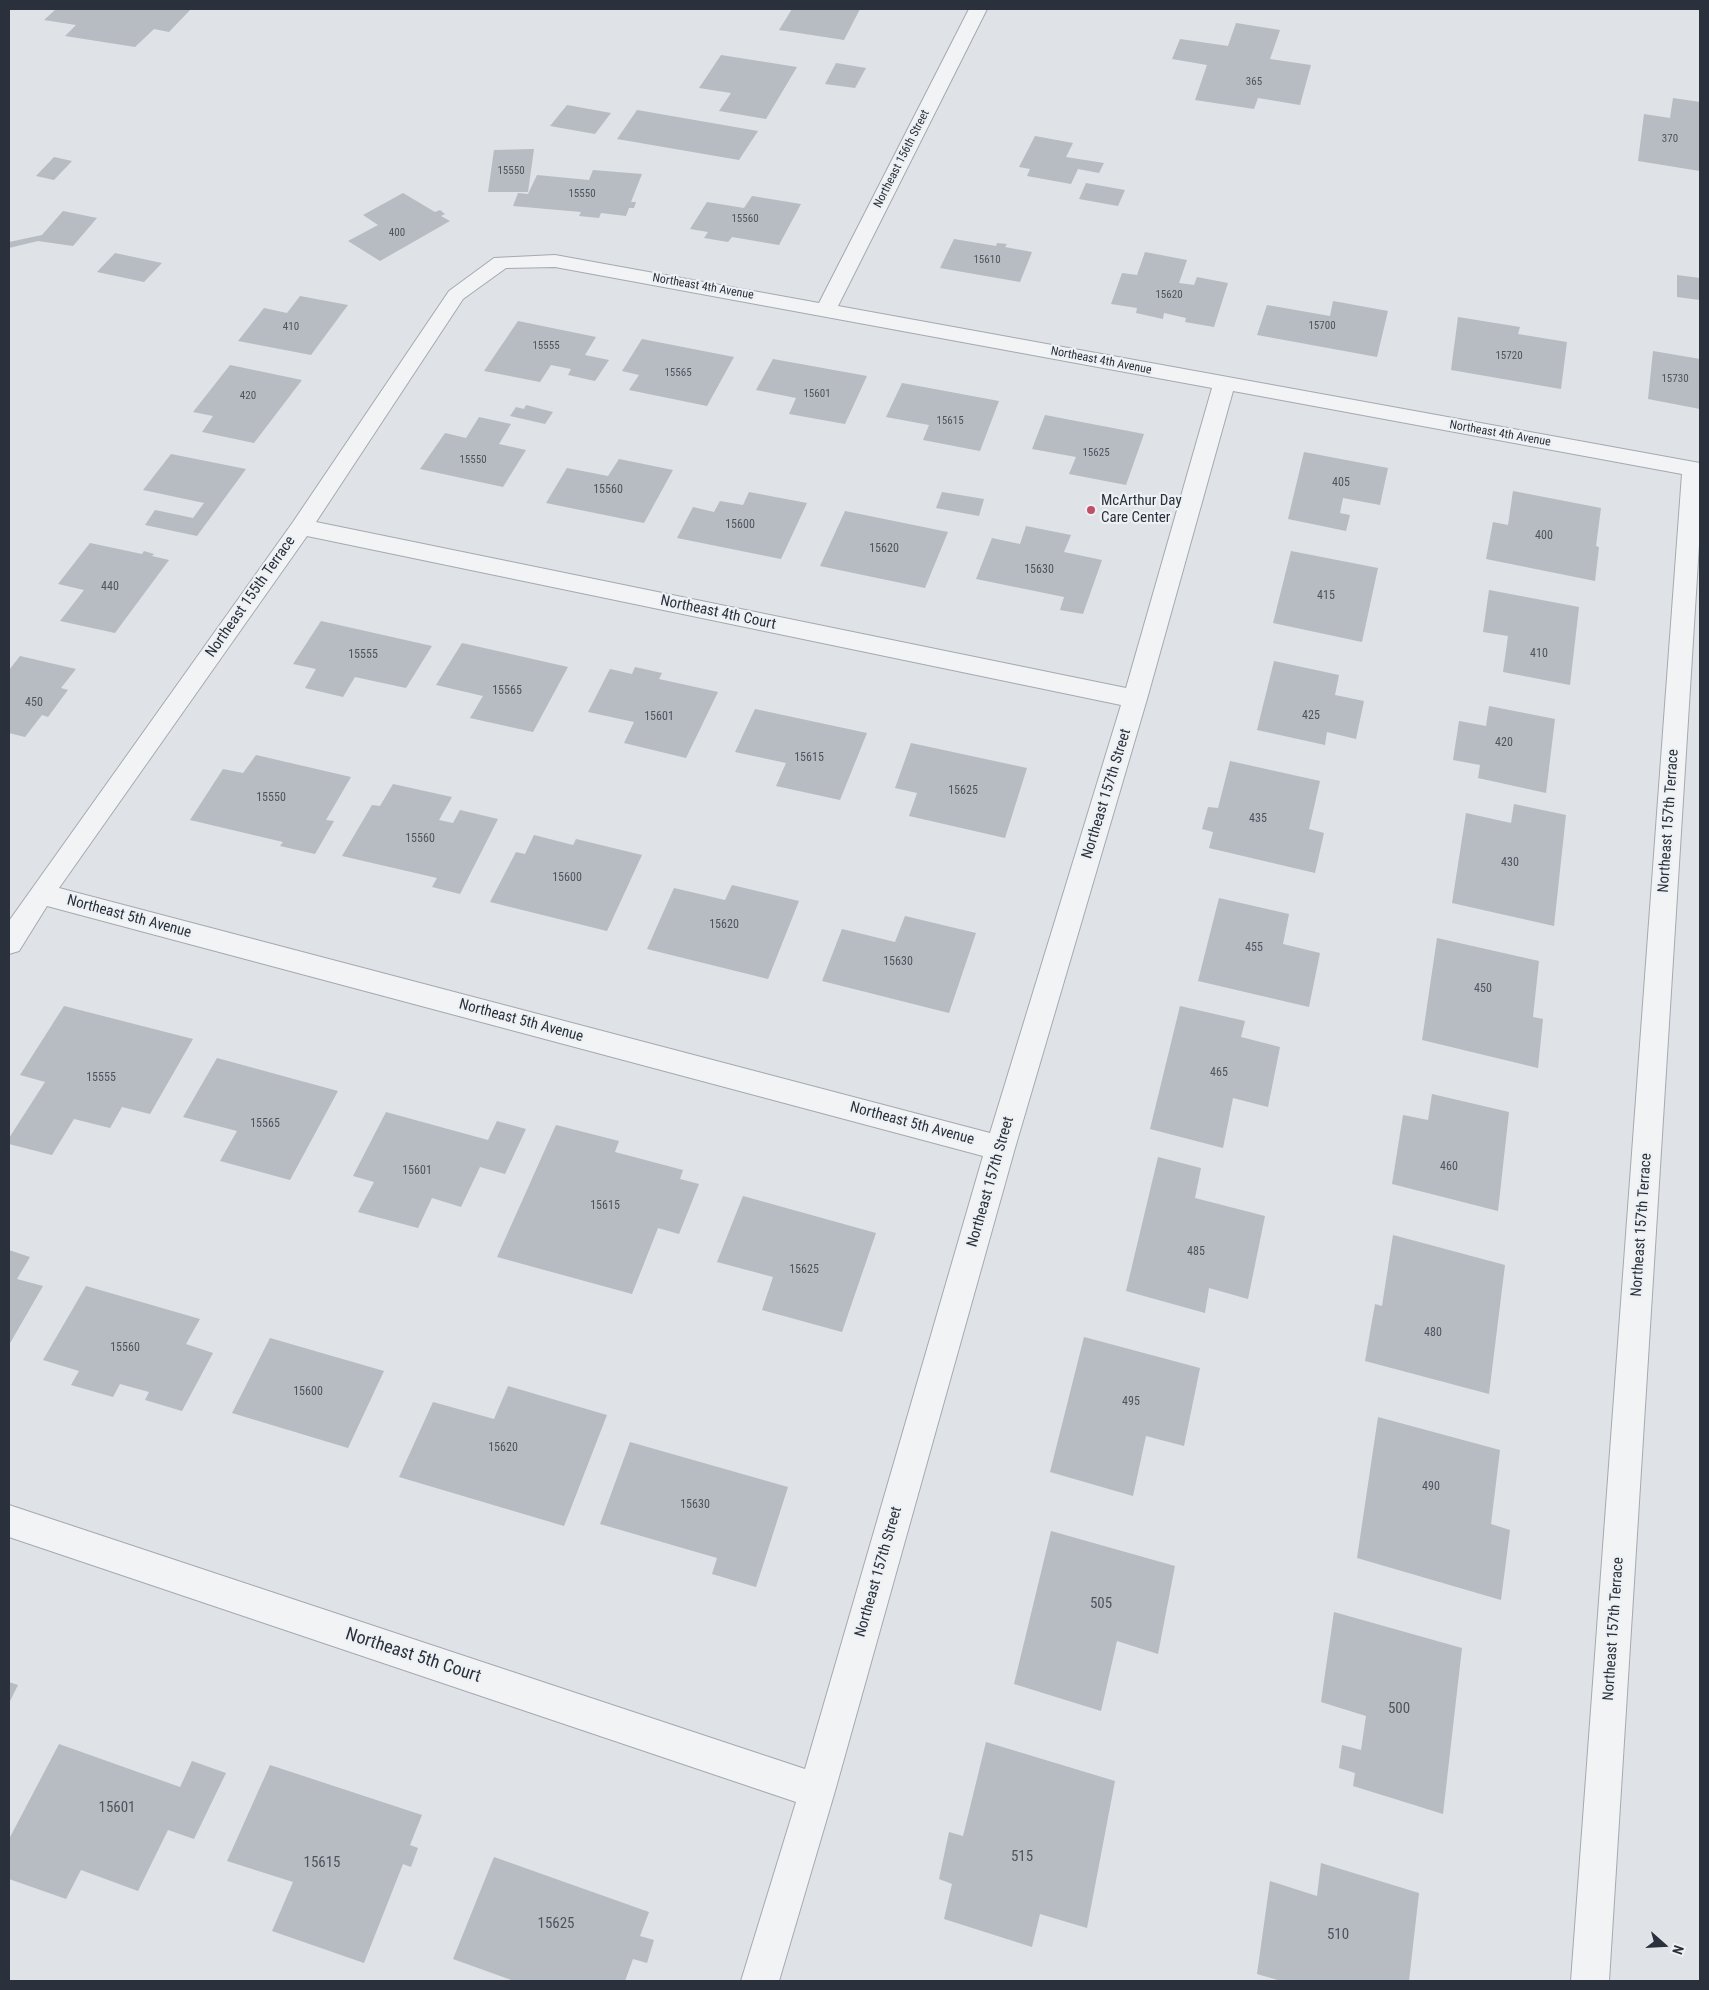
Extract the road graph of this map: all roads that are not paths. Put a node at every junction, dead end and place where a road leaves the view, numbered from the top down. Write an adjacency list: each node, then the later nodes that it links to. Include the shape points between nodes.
1 (978, 9): 3 (street, Northeast 156th Street)
2 (501, 262): 3 (street, Northeast 4th Avenue, via 555,261); 6 (street, Northeast 155th Terrace, via 456,295)
3 (826, 309): 4 (street, Northeast 4th Avenue)
4 (1224, 384): 5 (street, Northeast 4th Avenue); 7 (street, Northeast 157th Street)
5 (1697, 469): 14 (street, Northeast 157th Terrace)
6 (301, 527): 7 (street, Northeast 4th Court); 8 (street, Northeast 155th Terrace)
7 (1135, 699): 10 (street, Northeast 157th Street)
8 (41, 894): 9 (street, Northeast 155th Terrace); 10 (street, Northeast 5th Avenue)
9 (9, 943)
10 (1000, 1148): 12 (street, Northeast 157th Street)
11 (9, 1521): 12 (street, Northeast 5th Court)
12 (817, 1791): 13 (street, Northeast 157th Street)
13 (760, 1981)
14 (1590, 1981)

